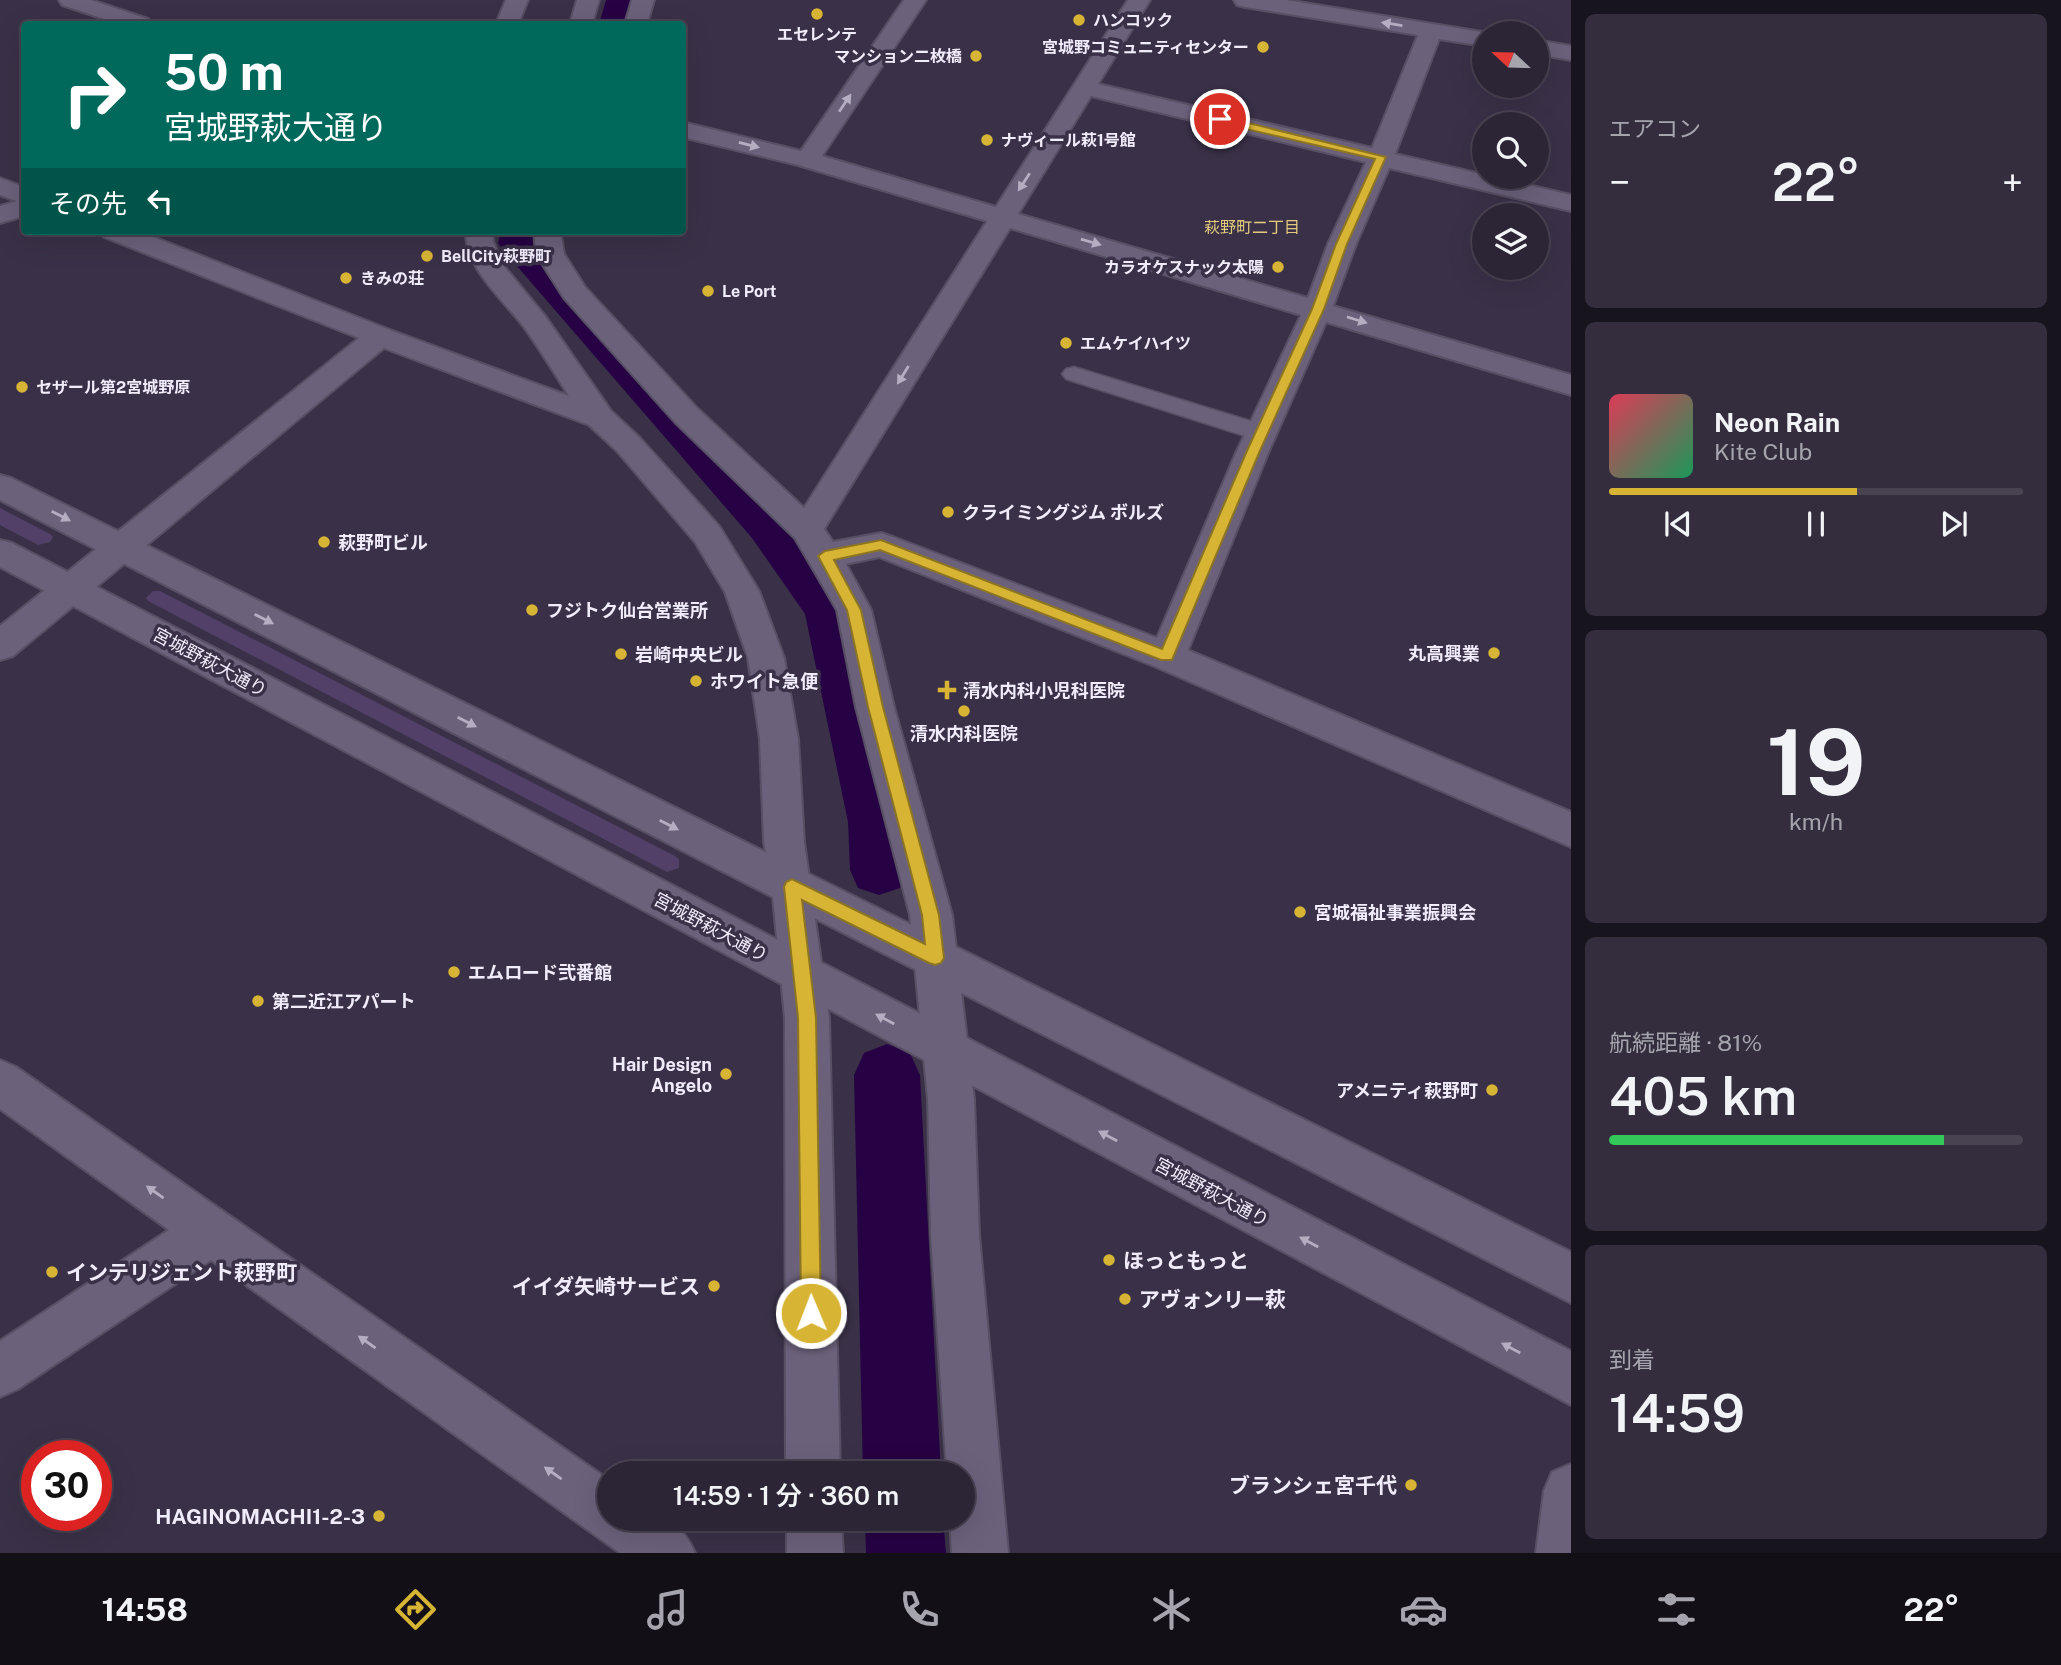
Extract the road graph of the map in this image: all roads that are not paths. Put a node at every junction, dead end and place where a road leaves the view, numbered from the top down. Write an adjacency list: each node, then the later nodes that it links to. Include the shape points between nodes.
1 (70, 0): 8 (street)
2 (517, 0): 9 (street)
3 (588, 0): 10 (street)
4 (643, 0): 11 (street)
5 (915, 0): 19 (street, one-way to 5)
6 (1139, 0): 16 (street)
7 (1245, 0): 12 (street, one-way to 7)
8 (131, 21)
9 (508, 21)
10 (581, 21)
11 (637, 21)
12 (1431, 31): 13 (street); 18 (street)
13 (1472, 37)
14 (1549, 49): 15 (street)
15 (1571, 53)
16 (1085, 88): 18 (street); 25 (street, one-way to 25)
17 (686, 130): 19 (street, one-way to 19)
18 (1381, 157): 22 (street); 29 (street)
19 (807, 160): 25 (street)
20 (0, 186): 21 (street)
21 (21, 195)
22 (1571, 202)
23 (21, 208): 24 (street)
24 (0, 215)
25 (1002, 216): 29 (street, one-way to 29); 36 (street, one-way to 36)
26 (124, 235): 30 (street)
27 (479, 235): 33 (street, via 489,266 535,322)
28 (548, 235): 36 (street, via 550,254 574,292 687,415)
29 (1318, 309): 32 (street, one-way to 32); 34 (street)
30 (380, 336): 33 (street); 37 (street)
31 (1074, 374): 34 (lane)
32 (1571, 385)
33 (600, 418): 43 (street, via 707,534 742,590 766,658 779,739 784,842)
34 (1261, 433): 41 (street)
35 (0, 486): 37 (street, one-way to 37)
36 (816, 543): 41 (street, via 881,545); 44 (street, via 854,610 931,915)
37 (121, 547): 39 (street); 43 (street, one-way to 43)
38 (0, 552): 39 (street, 宮城野萩大通り)
39 (70, 589): 40 (street); 45 (street, 宮城野萩大通り)
40 (0, 646)
41 (1167, 656): 42 (street)
42 (1571, 830)
43 (792, 887): 44 (street); 45 (street)
44 (935, 958): 46 (street); 49 (street)
45 (800, 974): 46 (street, 宮城野萩大通り, one-way to 45); 52 (street, via 807,1018)
46 (945, 1051): 51 (street, 宮城野萩大通り, one-way to 46); 59 (street, via 951,1099 954,1235)
47 (0, 1082): 48 (street, one-way to 47)
48 (211, 1231): 50 (street); 54 (street, one-way to 48)
49 (1571, 1278)
50 (0, 1371)
51 (1571, 1380)
52 (813, 1461)
53 (1571, 1491): 60 (street)
54 (597, 1504)
55 (635, 1531): 57 (street)
56 (814, 1531): 58 (street)
57 (667, 1553)
58 (815, 1553)
59 (980, 1553)
60 (1564, 1553)

